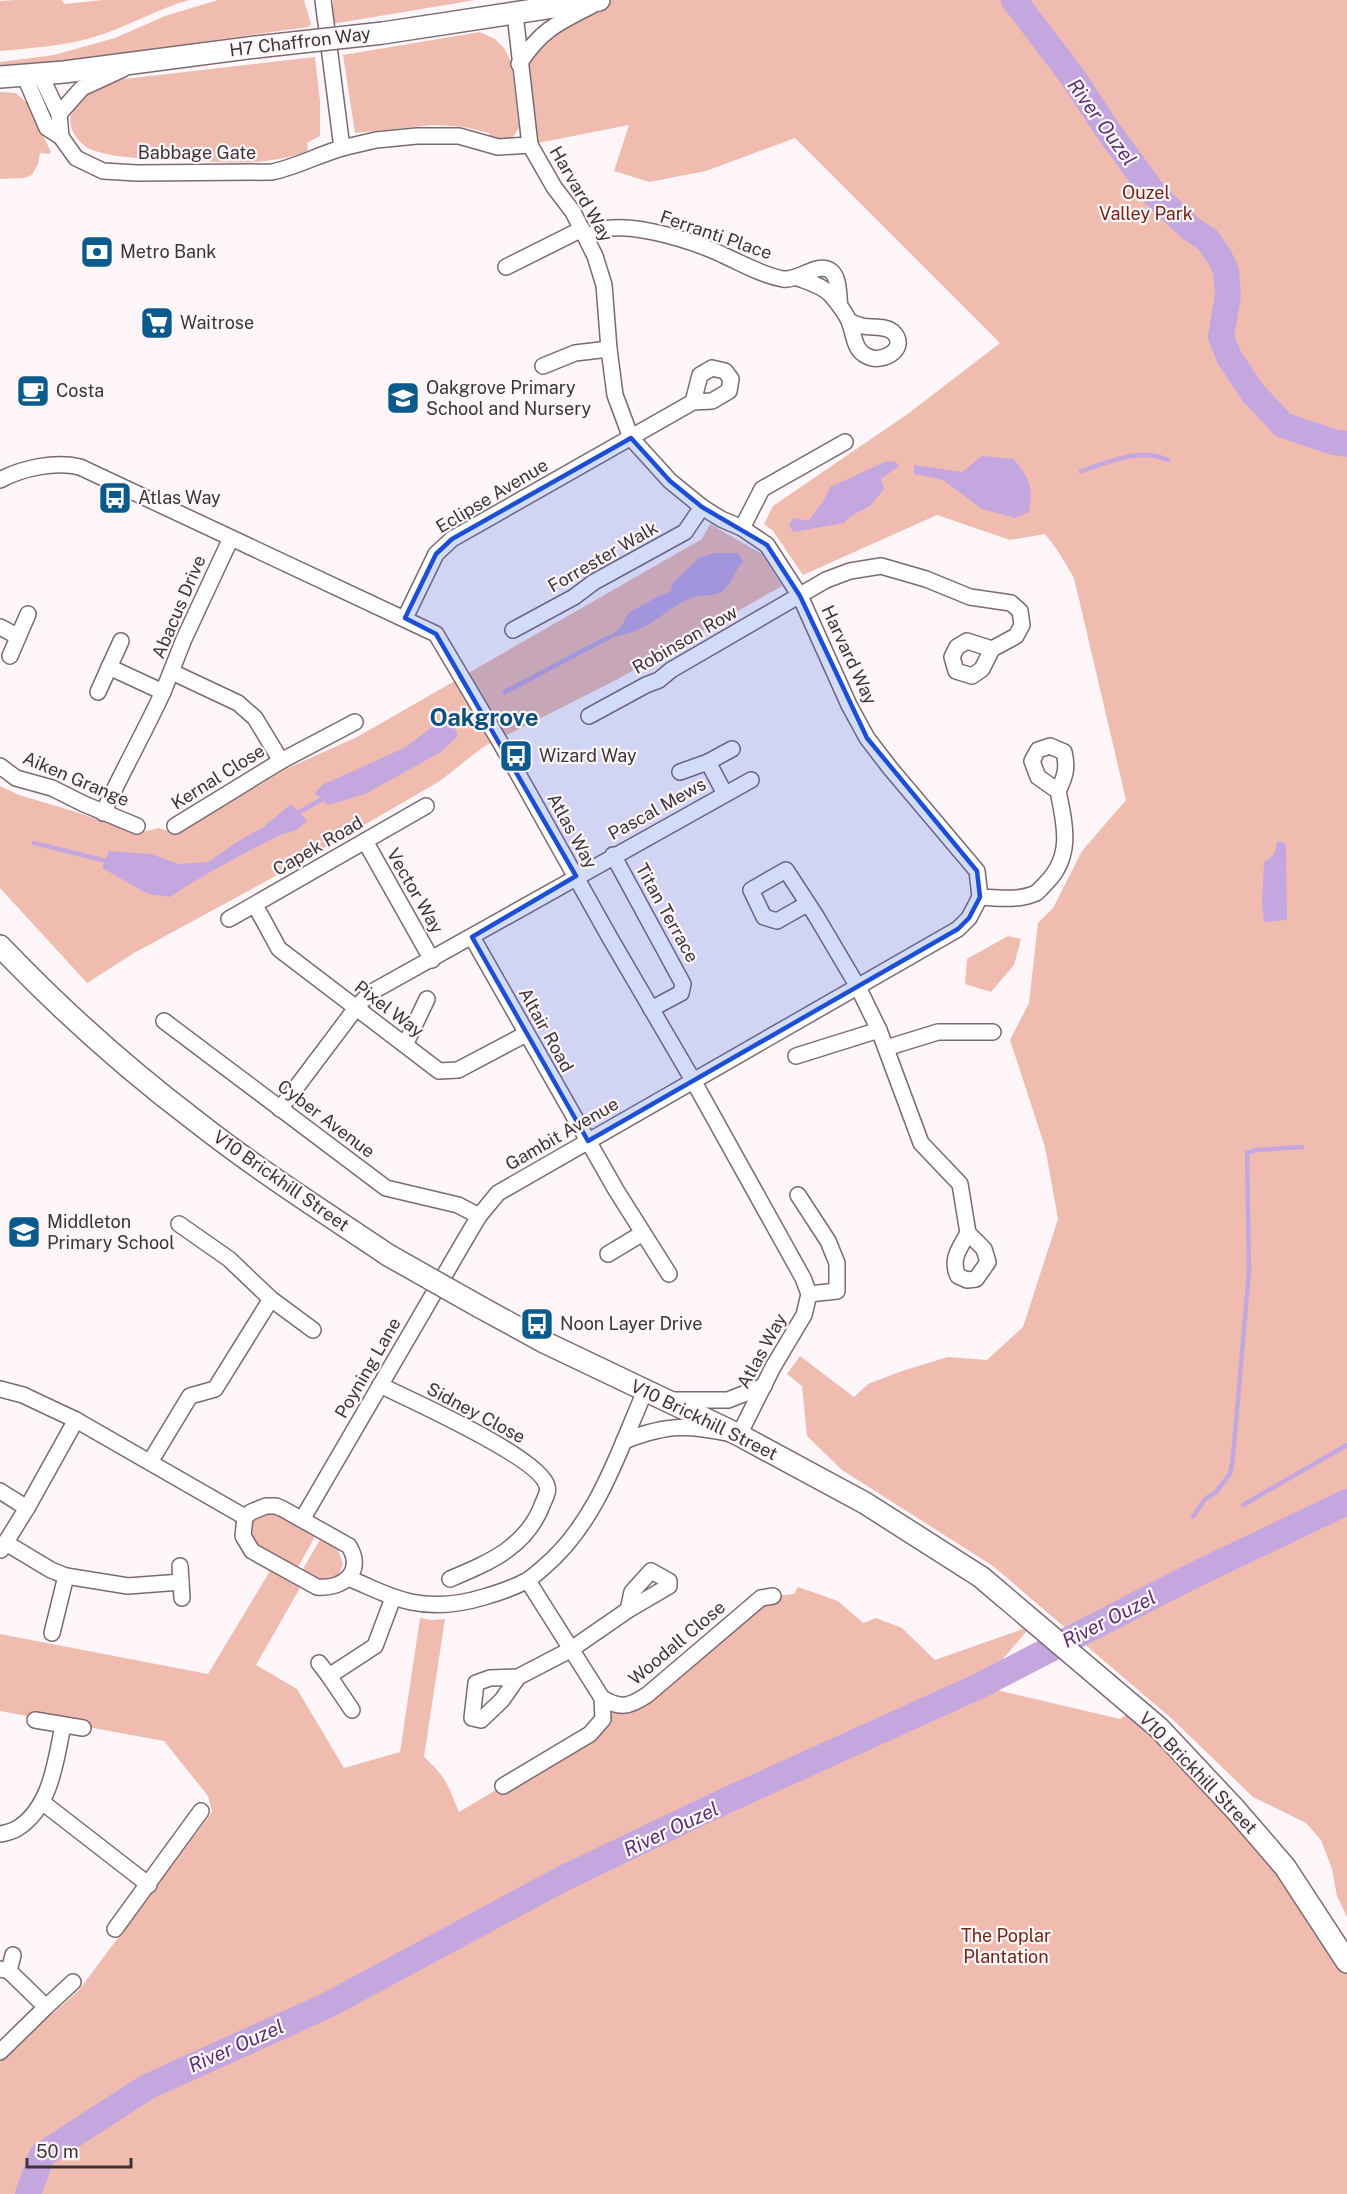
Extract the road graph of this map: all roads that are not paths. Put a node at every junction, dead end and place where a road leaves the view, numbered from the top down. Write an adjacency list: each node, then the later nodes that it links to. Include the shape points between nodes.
1 (323, 0): 12 (street)
2 (547, 0): 4 (street)
3 (600, 0): 4 (street, H7 Chaffron Way); 6 (street, via 551,26 530,46)
4 (516, 14): 5 (street, H7 Chaffron Way, bridge); 6 (street)
5 (136, 63): 7 (street, H7 Chaffron Way); 9 (street, via 82,88)
6 (519, 64): 11 (street)
7 (32, 74): 8 (street, H7 Chaffron Way); 9 (street); 10 (street, Babbage Gate, via 47,128)
8 (0, 77)
9 (59, 114): 10 (street)
10 (61, 137): 12 (street, Babbage Gate, via 76,158 103,171 136,173 272,172)
11 (530, 145): 12 (street, Babbage Gate, via 498,147 459,136 417,136); 13 (street, Harvard Way)
12 (342, 148)
13 (584, 233): 14 (street, Ferranti Place); 15 (street, Ferranti Place, via 612,228 656,233 722,254 745,267 783,279 798,278 829,293); 16 (street, Harvard Way, via 604,285)
14 (506, 267)
15 (849, 321)
16 (609, 350): 17 (street, via 575,354); 19 (street, Harvard Way, via 615,395)
17 (543, 366)
18 (693, 402): 19 (street, Eclipse Avenue)
19 (631, 438): 22 (street, Harvard Way, via 669,481); 27 (street, Eclipse Avenue, via 452,539 436,554)
20 (845, 442): 23 (street, via 762,489)
21 (0, 480): 24 (street, Atlas Way, via 14,472 74,465)
22 (702, 507): 23 (street, Harvard Way); 29 (street, Forrester Walk, via 685,532)
23 (742, 528): 25 (street, Harvard Way, via 767,545)
24 (231, 538): 27 (street, Atlas Way); 35 (street, Abacus Drive)
25 (800, 596): 32 (street, Robinson Row, via 850,571 882,566 970,597 1011,603 1020,611 1022,625 1016,636); 38 (street, Robinson Row, via 659,680); 55 (street, Harvard Way, via 867,738 977,871)
26 (28, 614): 30 (street)
27 (405, 618): 54 (street, Atlas Way, via 436,634)
28 (0, 627): 30 (street)
29 (513, 630)
30 (17, 636): 33 (street)
31 (121, 641): 34 (street)
32 (992, 649)
33 (10, 656)
34 (109, 667): 36 (street); 37 (street)
35 (172, 672): 36 (street, Abacus Drive); 41 (street, Kernal Close, via 238,703 255,718)
36 (163, 692): 49 (street, Abacus Drive)
37 (98, 693)
38 (589, 716)
39 (355, 722): 41 (street, Kernal Close)
40 (732, 749): 42 (street, Pascal Mews)
41 (281, 761): 51 (street, Kernal Close)
42 (708, 762): 44 (street, Pascal Mews); 47 (street, Pascal Mews)
43 (0, 766): 49 (street, Aiken Grange, via 16,778 52,788)
44 (680, 772)
45 (751, 780): 47 (street, Pascal Mews)
46 (1058, 791): 55 (street, via 1065,834 1055,874 1036,893 1011,898)
47 (725, 794): 53 (street, Pascal Mews)
48 (426, 806): 52 (street, Capek Road)
49 (103, 813): 50 (street, Aiken Grange)
50 (137, 826)
51 (175, 826)
52 (365, 841): 57 (street, Capek Road); 61 (street, Vector Way)
53 (613, 855): 54 (street, Pascal Mews); 65 (street, Titan Terrace, via 683,984 681,993)
54 (576, 876): 59 (street); 65 (street, Atlas Way)
55 (980, 897): 62 (street, via 958,929)
56 (807, 904): 62 (street)
57 (255, 905): 58 (street, Capek Road); 64 (street, Pixel Way, via 279,949)
58 (229, 919)
59 (472, 937): 61 (street); 69 (street, Altair Road)
60 (0, 946): 90 (street, V10 Brickhill Street, bridge, via 94,1037 188,1116 248,1160 388,1255 544,1342)
61 (432, 960): 64 (street, via 370,993)
62 (858, 987): 67 (street); 73 (street)
63 (427, 999): 70 (street)
64 (356, 1008): 70 (street, Pixel Way); 74 (street)
65 (651, 1009): 73 (street, Atlas Way)
66 (164, 1021): 74 (street, Cyber Avenue)
67 (879, 1030): 71 (street); 72 (street)
68 (993, 1032): 71 (street, via 938,1032)
69 (526, 1034): 70 (street, Pixel Way, via 458,1070 439,1071); 75 (street, Altair Road)
70 (405, 1045)
71 (886, 1048): 80 (street, via 921,1143 960,1184)
72 (796, 1056)
73 (694, 1082): 75 (street, Gambit Avenue); 84 (street, Atlas Way)
74 (280, 1108): 77 (street, Cyber Avenue, via 386,1188 458,1205)
75 (588, 1142): 77 (street, Gambit Avenue, via 498,1193); 79 (street, Altair Road)
76 (798, 1195): 84 (street, via 828,1241 837,1263 837,1291)
77 (479, 1216): 81 (street, Gambit Avenue)
78 (179, 1224): 85 (street, via 229,1259)
79 (643, 1233): 82 (street); 83 (street, Altair Road)
80 (968, 1233)
81 (466, 1238): 87 (street, Poyning Lane)
82 (608, 1254)
83 (669, 1274)
84 (809, 1294): 88 (street, Atlas Way, via 804,1315)
85 (271, 1299): 86 (street); 95 (street, via 215,1389 190,1396)
86 (312, 1330)
87 (380, 1385): 99 (street, Poyning Lane); 103 (street, Sidney Close, via 503,1447 534,1467 547,1484 538,1517 520,1540 496,1559)
88 (764, 1386): 91 (street, via 728,1400); 93 (street, Atlas Way)
89 (0, 1389): 92 (street, via 23,1395)
90 (645, 1391): 91 (street, V10 Brickhill Street); 94 (street)
91 (665, 1401): 93 (street, V10 Brickhill Street)
92 (76, 1420): 95 (street); 97 (street)
93 (739, 1435): 94 (street, via 690,1426 667,1427); 126 (street, V10 Brickhill Street, via 865,1503 981,1577 1160,1728 1285,1867)
94 (624, 1441): 104 (street, via 576,1534)
95 (150, 1462): 98 (street)
96 (0, 1491): 97 (street)
97 (27, 1508): 100 (street)
98 (245, 1517): 99 (street, via 258,1508 276,1506); 102 (street, via 243,1536 257,1556 316,1587 328,1588)
99 (303, 1518): 102 (street, via 350,1546 354,1563)
100 (3, 1548): 101 (street)
101 (66, 1576): 106 (street, via 128,1586 180,1574); 109 (street)
102 (348, 1578): 107 (street)
103 (450, 1580)
104 (528, 1581): 107 (street, via 497,1594 449,1604); 110 (street)
105 (772, 1596): 114 (street, Woodall Close, via 761,1598 638,1702 614,1705)
106 (182, 1598)
107 (393, 1598): 112 (street, via 375,1646)
108 (628, 1610): 110 (street)
109 (51, 1634)
110 (570, 1650): 113 (street); 114 (street)
111 (319, 1663): 112 (street)
112 (329, 1676): 115 (street)
113 (518, 1677)
114 (602, 1698): 119 (street, via 603,1719 590,1734)
115 (352, 1710)
116 (35, 1720): 117 (street)
117 (63, 1725): 118 (street); 120 (street)
118 (83, 1728)
119 (503, 1786)
120 (42, 1802): 122 (street, via 17,1829); 123 (street)
121 (201, 1811): 123 (street)
122 (0, 1834)
123 (149, 1885): 124 (street)
124 (115, 1929)
125 (13, 1954): 127 (street)
126 (1347, 1962)
127 (4, 1970): 129 (street)
128 (73, 1982): 129 (street)
129 (46, 2007): 130 (street)
130 (0, 2052)

